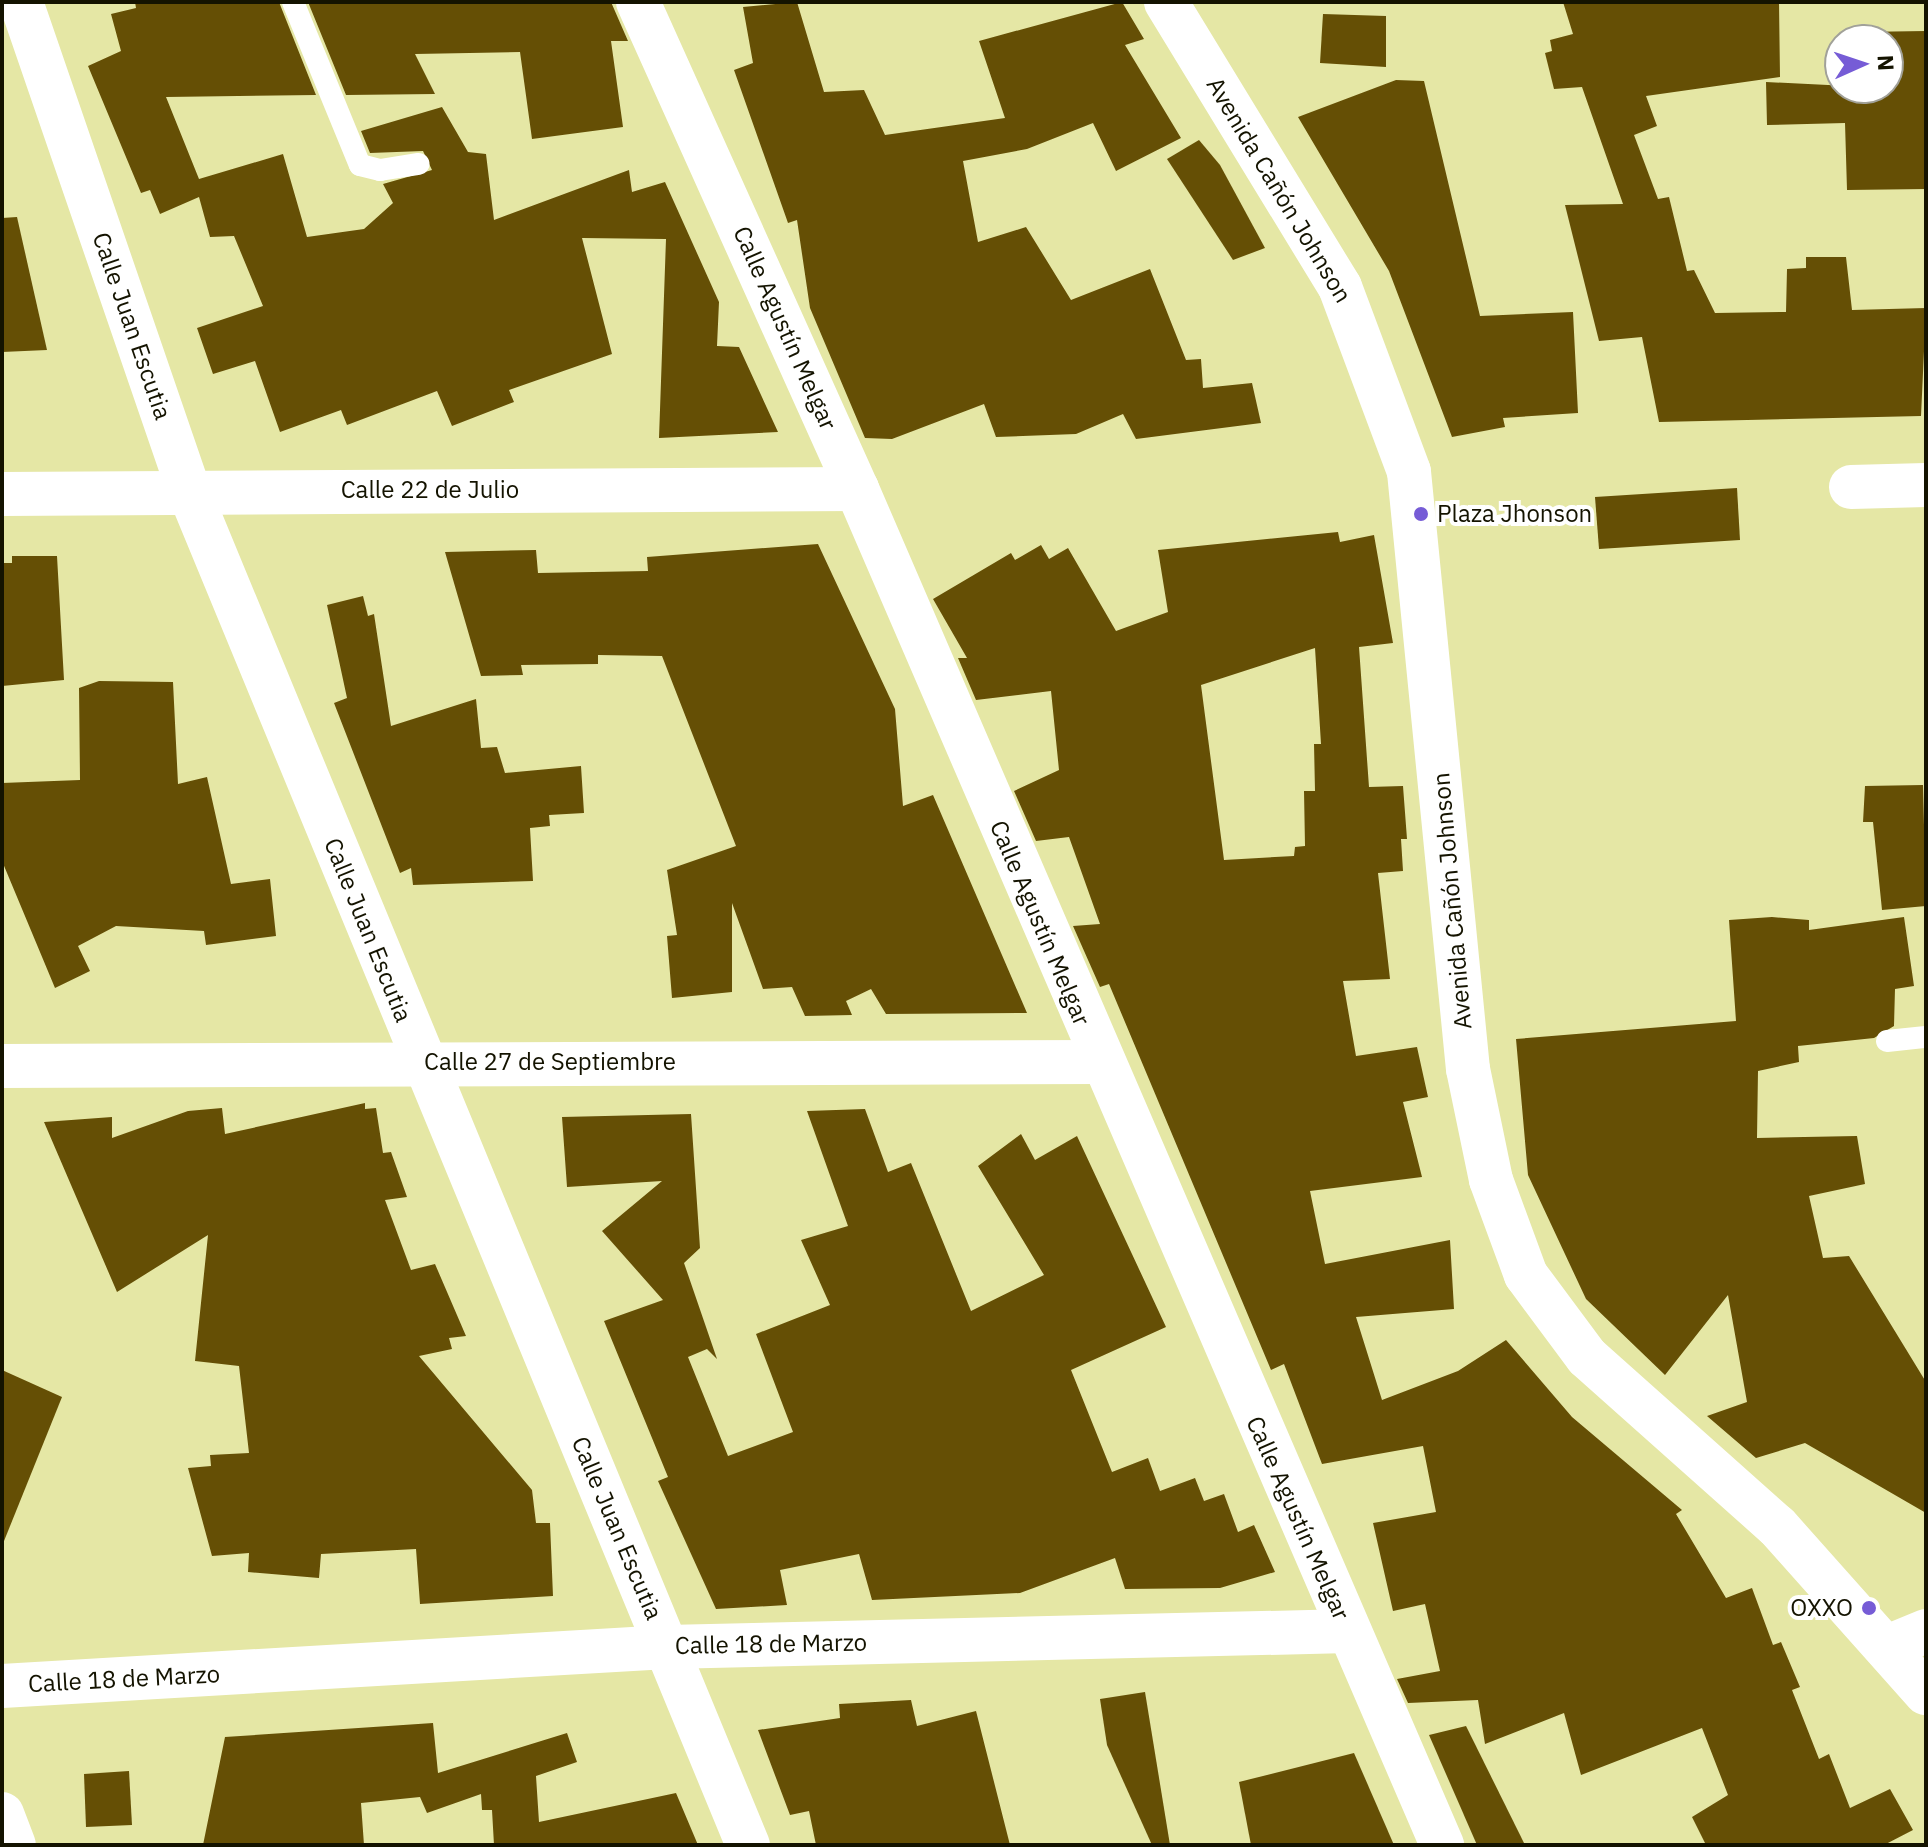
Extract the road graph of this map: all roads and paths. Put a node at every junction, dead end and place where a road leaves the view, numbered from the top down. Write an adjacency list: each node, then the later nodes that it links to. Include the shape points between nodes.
1 (21, 2): 9 (street, Calle Juan Escutia)
2 (293, 2): 5 (lane, via 360,165 380,170)
3 (638, 2): 8 (street, Calle Agustín Melgar)
4 (1166, 2): 17 (street, Avenida Cañón Johnson, via 1340,287 1409,472 1468,1069 1491,1180 1526,1275 1587,1357)
5 (419, 164)
6 (1926, 485): 7 (street)
7 (1851, 487)
8 (857, 489): 9 (street, Calle 22 de Julio); 14 (street, Calle Agustín Melgar)
9 (189, 491): 10 (street, Calle 22 de Julio); 13 (street, Calle Juan Escutia)
10 (2, 494)
11 (1926, 1037): 12 (lane)
12 (1887, 1041)
13 (422, 1062): 14 (street, Calle 27 de Septiembre); 15 (street, Calle 27 de Septiembre); 18 (street, Calle Juan Escutia)
14 (1099, 1062): 16 (street, Calle Agustín Melgar)
15 (2, 1066)
16 (1349, 1631): 18 (street, Calle 18 de Marzo); 24 (street, Calle Agustín Melgar)
17 (1906, 1639): 20 (street, Avenida Cañón Johnson)
18 (667, 1647): 19 (street, Calle 18 de Marzo); 23 (street, Calle Juan Escutia)
19 (2, 1686)
20 (1926, 1693)
21 (2, 1814): 22 (street)
22 (14, 1845)
23 (748, 1845)
24 (1442, 1845)

